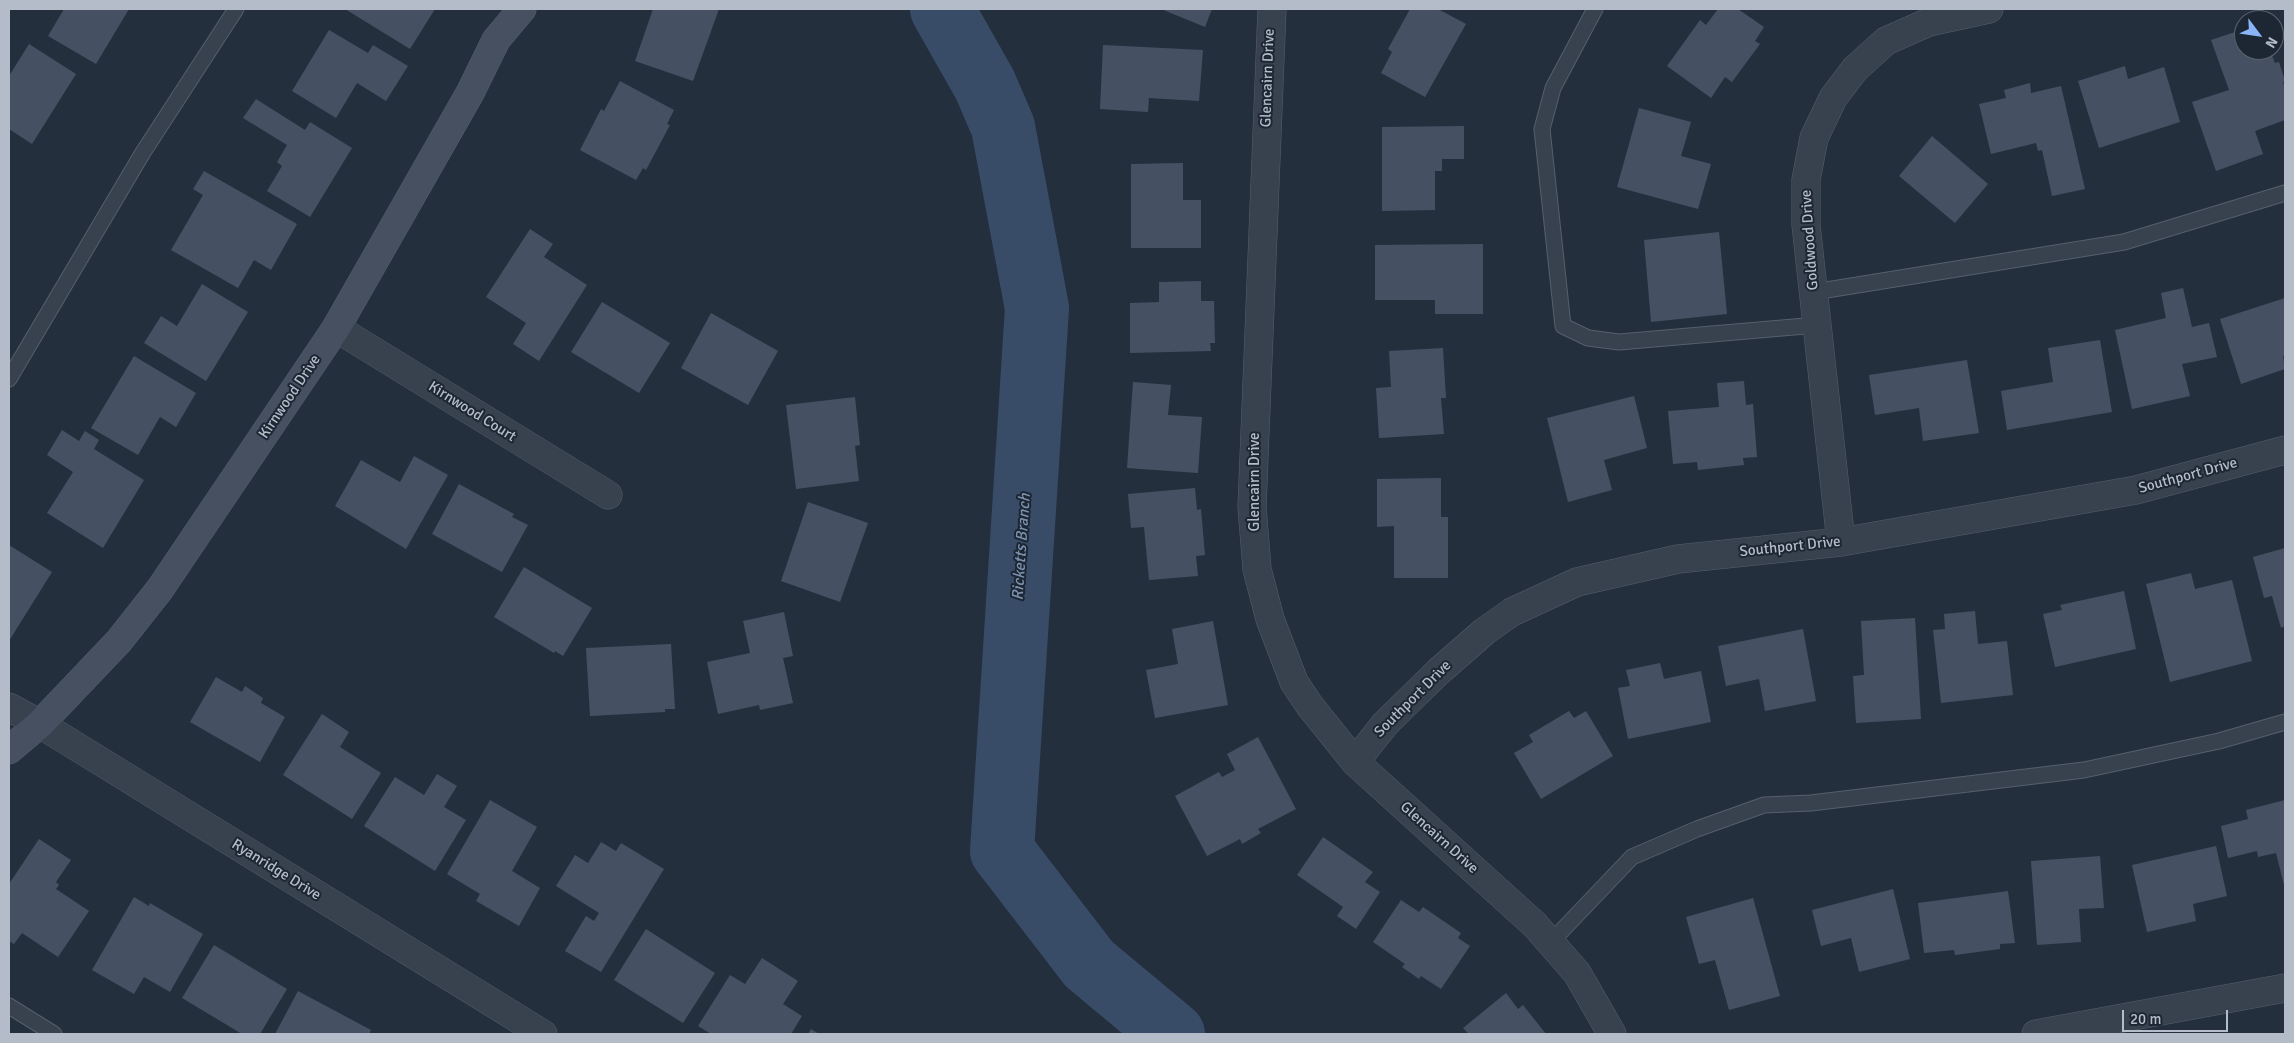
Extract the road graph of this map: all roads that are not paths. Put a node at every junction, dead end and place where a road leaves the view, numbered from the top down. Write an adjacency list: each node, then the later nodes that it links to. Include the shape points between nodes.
1 (236, 9): 10 (lane, via 142,154)
2 (522, 9): 9 (street, Kirnwood Drive, via 496,40 470,93)
3 (1272, 9): 18 (street, Glencairn Drive, via 1252,507 1257,569 1270,619 1294,682)
4 (1595, 9): 8 (lane, via 1553,88 1542,129 1563,326 1588,338 1619,342)
5 (1989, 9): 7 (street, Goldwood Drive, via 1930,22 1886,41 1854,69 1833,98 1814,138 1806,180 1806,225)
6 (2285, 193): 7 (lane, via 2124,242)
7 (1814, 292): 8 (street, Goldwood Drive)
8 (1817, 325): 13 (street, Goldwood Drive)
9 (336, 328): 12 (street, Kirnwood Court); 16 (street, Kirnwood Drive, via 160,589 119,641)
10 (9, 379)
11 (2285, 450): 13 (street, Southport Drive, via 2136,490)
12 (608, 495)
13 (1842, 542): 18 (street, Southport Drive, via 1678,559 1577,582 1512,612 1485,631 1385,724)
14 (9, 707): 16 (street, Ryanridge Drive)
15 (2285, 722): 19 (lane, via 2219,741 2084,770 1841,800 1764,805 1632,857)
16 (40, 724): 17 (street, Kirnwood Drive); 23 (street, Ryanridge Drive)
17 (9, 750)
18 (1355, 762): 19 (street, Glencairn Drive, via 1535,925)
19 (1550, 943): 24 (street, Glencairn Drive, via 1577,973)
20 (2285, 988): 25 (street)
21 (9, 1006): 22 (lane)
22 (54, 1034)
23 (543, 1034)
24 (1612, 1034)
25 (2036, 1034)

